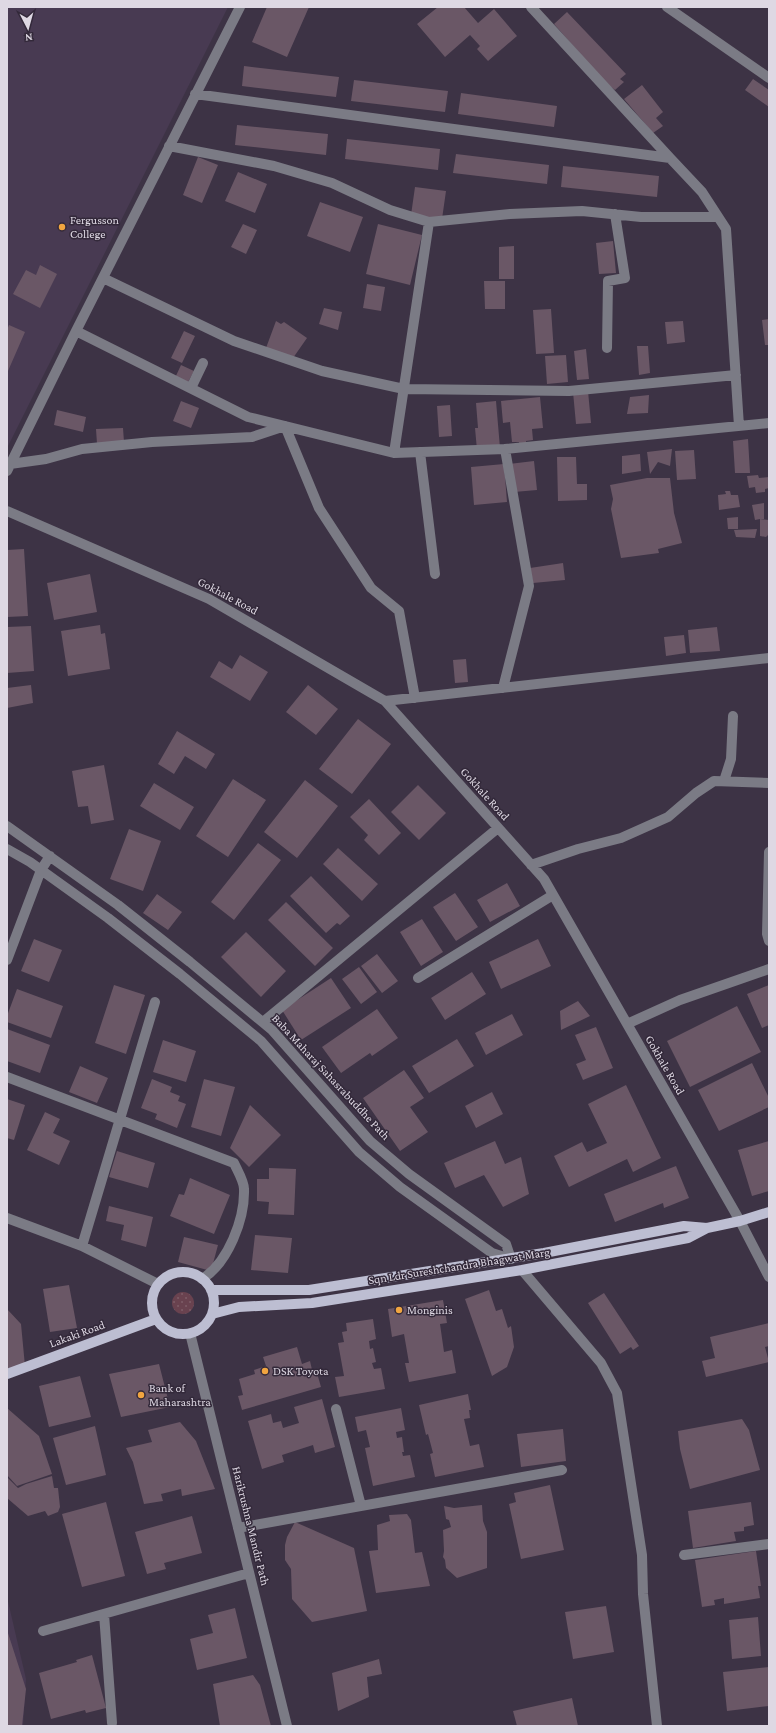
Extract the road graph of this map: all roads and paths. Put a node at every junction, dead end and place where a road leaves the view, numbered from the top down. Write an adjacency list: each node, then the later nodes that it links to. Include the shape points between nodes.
1 (240, 7): 5 (street)
2 (531, 7): 7 (street)
3 (667, 7): 4 (street)
4 (769, 78)
5 (196, 94): 6 (street); 7 (street)
6 (169, 146): 10 (street, via 274,166 332,184 390,210); 11 (street)
7 (670, 158): 9 (street, via 702,192)
8 (615, 214): 9 (street, via 641,217); 10 (street, via 510,214); 13 (street, via 624,278 608,281)
9 (718, 217): 15 (street, via 726,230)
10 (429, 222): 17 (street)
11 (103, 278): 12 (street); 17 (street, via 234,341 322,371)
12 (76, 331): 16 (street); 24 (street)
13 (607, 348)
14 (203, 363): 16 (street)
15 (736, 375): 17 (street, via 569,391); 20 (street)
16 (191, 388): 19 (street, via 248,417)
17 (404, 389): 23 (street)
18 (769, 423): 20 (street)
19 (284, 426): 23 (street); 24 (street, via 252,436 82,449); 29 (street, via 319,508 371,588 399,611)
20 (739, 426): 21 (street)
21 (505, 449): 22 (street); 28 (street, via 529,586)
22 (420, 452): 23 (street); 26 (street)
23 (394, 453)
24 (9, 467)
25 (7, 511): 30 (street, Gokhale Road, via 209,599)
26 (435, 574)
27 (769, 658): 28 (street)
28 (503, 688): 29 (street)
29 (415, 698): 30 (street)
30 (385, 701): 35 (street, Gokhale Road)
31 (734, 716): 32 (street, via 731,759)
32 (724, 781): 33 (street); 39 (street, via 714,781 668,817 621,838)
33 (769, 783)
34 (7, 826): 38 (street, Baba Maharaj Sahasrabuddhe Path)
35 (498, 828): 39 (street, Gokhale Road); 47 (street)
36 (7, 849): 40 (street)
37 (769, 852): 42 (street)
38 (50, 856): 40 (street); 47 (street, Baba Maharaj Sahasrabuddhe Path, via 133,918)
39 (532, 865): 41 (street, Gokhale Road)
40 (41, 870): 43 (street); 56 (street, via 108,918 261,1041 359,1152 400,1187 492,1253)
41 (553, 895): 45 (street); 48 (street, Gokhale Road)
42 (769, 941)
43 (7, 960)
44 (769, 969): 48 (street, via 680,1000)
45 (418, 978)
46 (155, 1002): 50 (street)
47 (263, 1022): 56 (street, Baba Maharaj Sahasrabuddhe Path, via 370,1141 409,1174 506,1244)
48 (627, 1024): 53 (street, Gokhale Road)
49 (7, 1077): 50 (street)
50 (120, 1119): 55 (street); 59 (street, via 234,1163 244,1187 236,1231 223,1259)
51 (769, 1212): 53 (main road, Sqn Ldr Sureshchandra Bhagwat Marg)
52 (7, 1218): 55 (street)
53 (740, 1221): 54 (main road, Sqn Ldr Sureshchandra Bhagwat Marg); 58 (street, Gokhale Road)
54 (707, 1228): 56 (main road, Sqn Ldr Sureshchandra Bhagwat Marg, via 684,1226); 57 (main road, Sqn Ldr Sureshchandra Bhagwat Marg, via 688,1238)
55 (82, 1246): 60 (street)
56 (511, 1258): 61 (main road, Sqn Ldr Sureshchandra Bhagwat Marg, via 309,1290)
57 (522, 1270): 62 (main road, Sqn Ldr Sureshchandra Bhagwat Marg, via 312,1303 239,1307); 77 (street, via 601,1363 617,1393 642,1555 643,1594)
58 (769, 1277)
59 (202, 1279): 60 (main road, via 191,1274 179,1273 168,1276); 61 (main road)
60 (158, 1284): 63 (main road, via 152,1301)
61 (211, 1290): 62 (main road, via 214,1302)
62 (212, 1314): 64 (main road, via 203,1326)
63 (156, 1319): 64 (main road, via 168,1330); 65 (main road, Lakaki Road)
64 (190, 1333): 69 (street, Harikrushna Mandir Path)
65 (7, 1374)
66 (336, 1409): 68 (street)
67 (562, 1470): 68 (street)
68 (361, 1506): 69 (street)
69 (238, 1528): 72 (street, Harikrushna Mandir Path)
70 (769, 1544): 71 (street)
71 (684, 1555)
72 (249, 1573): 73 (street); 76 (street, Harikrushna Mandir Path)
73 (104, 1614): 74 (street); 75 (street)
74 (43, 1630)
75 (112, 1723)
76 (287, 1726)
77 (657, 1726)

